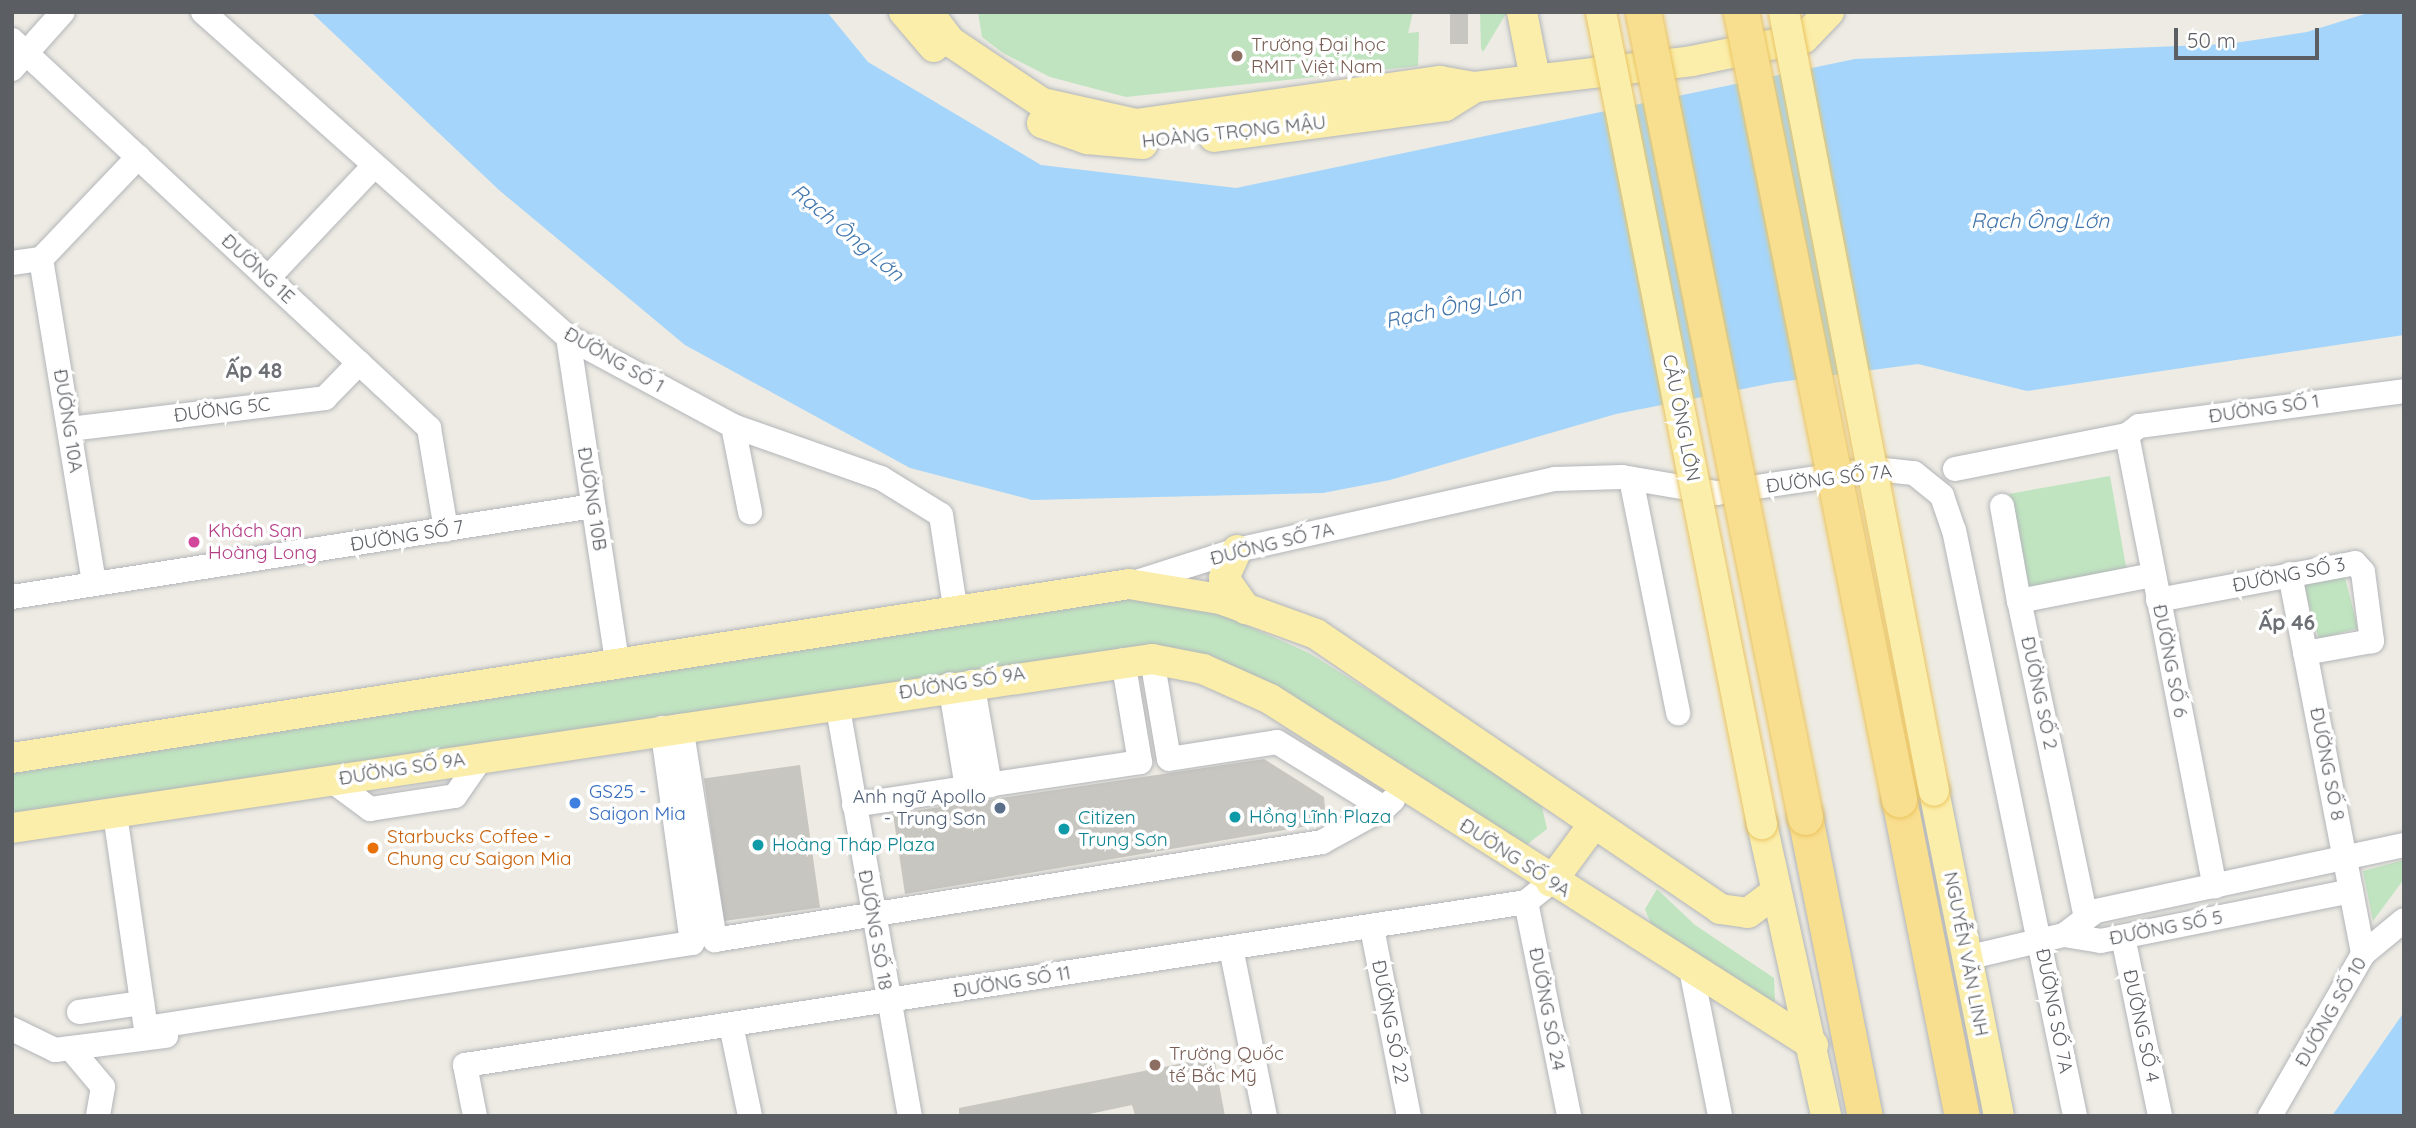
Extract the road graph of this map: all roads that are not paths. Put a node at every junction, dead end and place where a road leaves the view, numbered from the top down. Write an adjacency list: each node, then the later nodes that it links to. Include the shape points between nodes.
1 (62, 12): 11 (street)
2 (203, 12): 15 (street, ĐƯỜNG SỐ 1)
3 (904, 12): 13 (main road, HOÀNG TRỌNG MẬU, via 968,79 1028,118 1087,139 1141,144 1431,107)
4 (928, 12): 13 (main road, HOÀNG TRỌNG MẬU, via 979,64 1042,103 1096,119 1170,123 1440,81)
5 (1522, 12): 12 (main road)
6 (1601, 12): 62 (main road, CẦU ÔNG LỚN, bridge)
7 (1643, 12): 93 (highway, bridge)
8 (1741, 12): 94 (highway, NGUYỄN VĂN LINH, bridge)
9 (1784, 12): 74 (main road, NGUYỄN VĂN LINH, bridge)
10 (1829, 12): 12 (main road, HOÀNG TRỌNG MẬU, via 1804,38 1692,61)
11 (17, 54): 14 (street, ĐƯỜNG 1E)
12 (1535, 78): 13 (main road, HOÀNG TRỌNG MẬU)
13 (1475, 87)
14 (138, 157): 16 (street); 18 (street, ĐƯỜNG 1E)
15 (372, 168): 18 (street); 19 (street, ĐƯỜNG SỐ 1)
16 (41, 259): 17 (street); 23 (street, ĐƯỜNG 10A)
17 (12, 263)
18 (268, 278): 20 (street, ĐƯỜNG 1E)
19 (568, 337): 22 (street, ĐƯỜNG SỐ 1); 27 (street, ĐƯỜNG 10B)
20 (359, 363): 23 (street, ĐƯỜNG 5C, via 325,398); 30 (street, ĐƯỜNG 1E, via 429,428)
21 (2404, 391): 24 (street, ĐƯỜNG SỐ 1, via 2139,426)
22 (733, 426): 29 (street); 39 (street, ĐƯỜNG SỐ 1, via 881,478 941,515)
23 (70, 429): 34 (street, ĐƯỜNG 10A)
24 (2127, 435): 25 (street, ĐƯỜNG SỐ 1); 33 (street, ĐƯỜNG SỐ 6)
25 (1955, 469)
26 (1631, 479): 31 (street, ĐƯỜNG SỐ 7A, via 1555,479); 46 (street); 71 (street, ĐƯỜNG SỐ 7A, via 1717,493 1896,469 1914,473 1942,496)
27 (593, 506): 30 (street, ĐƯỜNG SỐ 7); 43 (street, ĐƯỜNG 10B)
28 (2002, 506): 38 (street, ĐƯỜNG SỐ 2)
29 (750, 512)
30 (446, 530): 34 (street, ĐƯỜNG SỐ 7)
31 (1237, 550): 35 (street, ĐƯỜNG SỐ 7A); 40 (main road, via 1224,578)
32 (2290, 574): 37 (street, ĐƯỜNG SỐ 3); 41 (street, ĐƯỜNG SỐ 8); 41 (street, ĐƯỜNG SỐ 3, via 2355,562 2363,572 2372,641)
33 (2153, 575): 37 (street, ĐƯỜNG SỐ 6); 38 (street)
34 (94, 584): 36 (street, ĐƯỜNG SỐ 7)
35 (1129, 584): 39 (main road); 40 (main road)
36 (12, 597)
37 (2158, 600): 61 (street, ĐƯỜNG SỐ 6)
38 (2019, 601): 66 (street, ĐƯỜNG SỐ 2)
39 (956, 607): 43 (main road)
40 (1246, 609): 56 (main road, via 1316,634)
41 (2305, 653): 59 (street, ĐƯỜNG SỐ 8)
42 (1138, 659): 44 (main road, ĐƯỜNG SỐ 9A); 48 (main road, ĐƯỜNG SỐ 9A, via 1203,669); 49 (street, via 1169,759 1277,742); 51 (street, via 1140,762)
43 (617, 661): 50 (main road)
44 (961, 683): 45 (main road, ĐƯỜNG SỐ 9A); 51 (street)
45 (837, 703): 47 (main road, ĐƯỜNG SỐ 9A); 53 (street, ĐƯỜNG SỐ 18)
46 (1678, 713)
47 (672, 727): 55 (main road, ĐƯỜNG SỐ 9A); 65 (street, via 715,940); 77 (street, via 692,943 146,1028)
48 (1319, 730): 49 (street); 52 (main road, ĐƯỜNG SỐ 9A)
49 (1304, 755): 54 (street)
50 (12, 758)
51 (979, 786): 53 (street)
52 (1406, 787): 54 (street); 60 (main road, ĐƯỜNG SỐ 9A)
53 (854, 805): 65 (street, ĐƯỜNG SỐ 18)
54 (1384, 808): 65 (street, via 1322,842)
55 (115, 814): 57 (main road, ĐƯỜNG SỐ 9A); 77 (street)
56 (1593, 825): 60 (main road); 62 (main road, via 1731,914 1763,908)
57 (12, 828)
58 (2404, 845): 59 (street, ĐƯỜNG SỐ 5)
59 (2345, 860): 61 (street, ĐƯỜNG SỐ 5); 63 (street, ĐƯỜNG SỐ 8)
60 (1551, 882): 64 (street, ĐƯỜNG SỐ 11); 75 (main road, ĐƯỜNG SỐ 9A)
61 (2215, 886): 66 (street, ĐƯỜNG SỐ 5, via 2096,911)
62 (1776, 891): 82 (main road)
63 (2351, 891): 70 (street, ĐƯỜNG SỐ 5); 73 (street, ĐƯỜNG SỐ 8)
64 (1526, 902): 68 (street, ĐƯỜNG SỐ 11); 90 (street, ĐƯỜNG SỐ 24)
65 (871, 911): 76 (street, ĐƯỜNG SỐ 18)
66 (2086, 918): 69 (street, ĐƯỜNG SỐ 5)
67 (2404, 919): 73 (street, ĐƯỜNG SỐ 10)
68 (1372, 928): 72 (street, ĐƯỜNG SỐ 11); 89 (street, ĐƯỜNG SỐ 22)
69 (2064, 935): 70 (street, ĐƯỜNG SỐ 5, via 2101,942); 71 (street)
70 (2123, 937): 97 (street, ĐƯỜNG SỐ 4)
71 (2039, 940): 74 (street); 96 (street, ĐƯỜNG SỐ 7A)
72 (1231, 948): 76 (street, ĐƯỜNG SỐ 11); 88 (street)
73 (2363, 954): 98 (street, ĐƯỜNG SỐ 10)
74 (1966, 958): 95 (main road, NGUYỄN VĂN LINH)
75 (1691, 969): 82 (main road, ĐƯỜNG SỐ 9A); 91 (street)
76 (887, 1001): 80 (street, ĐƯỜNG SỐ 11); 87 (street, ĐƯỜNG SỐ 18)
77 (142, 1003): 78 (street)
78 (79, 1012)
79 (305, 1017): 83 (street)
80 (731, 1025): 85 (street, ĐƯỜNG SỐ 11, via 465,1065); 86 (street)
81 (12, 1029): 83 (street, via 55,1050)
82 (1813, 1045): 92 (main road)
83 (72, 1050): 84 (street, via 103,1087)
84 (98, 1116)
85 (475, 1116)
86 (750, 1116)
87 (910, 1116)
88 (1265, 1116)
89 (1409, 1116)
90 (1569, 1116)
91 (1720, 1116)
92 (1826, 1116)
93 (1865, 1116)
94 (1962, 1116)
95 (1998, 1116)
96 (2075, 1116)
97 (2160, 1116)
98 (2270, 1116)

